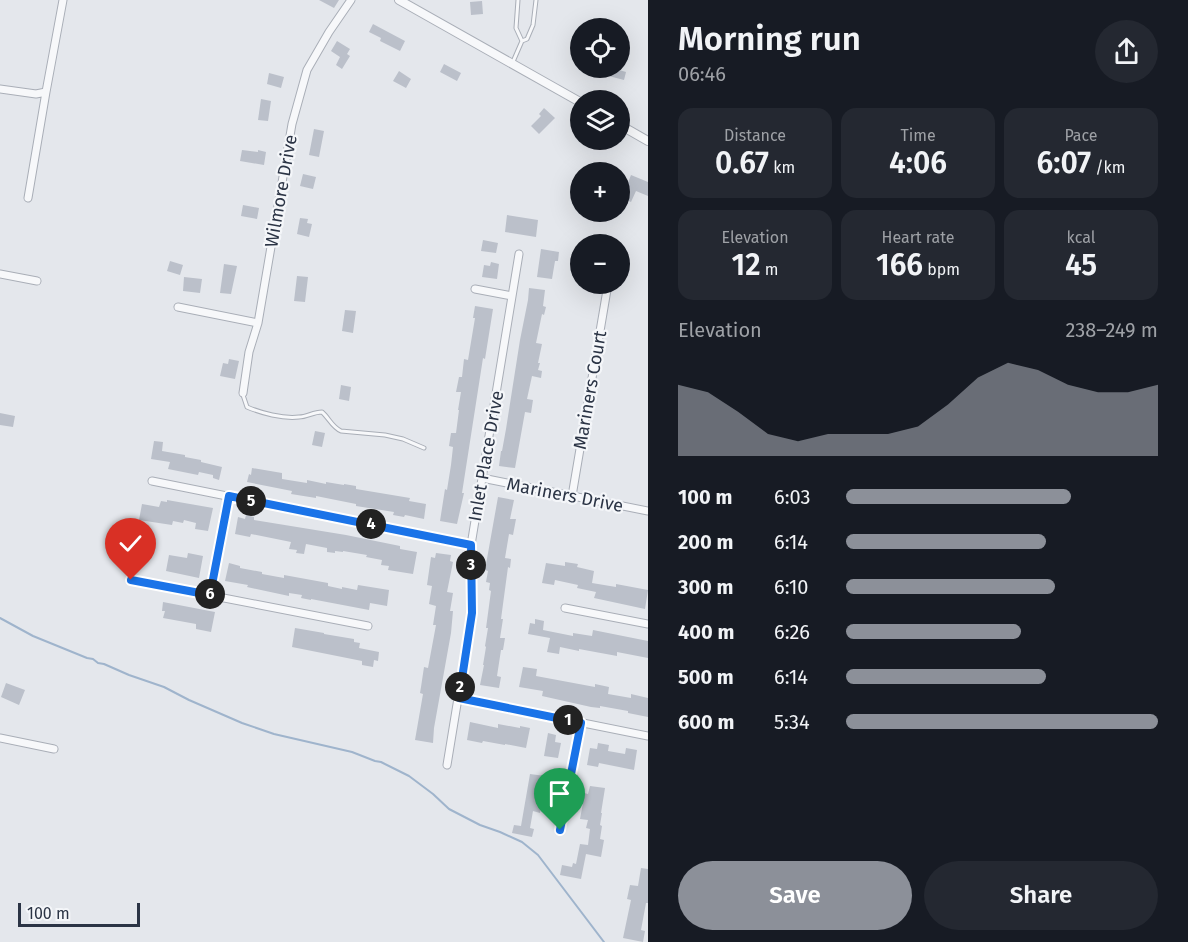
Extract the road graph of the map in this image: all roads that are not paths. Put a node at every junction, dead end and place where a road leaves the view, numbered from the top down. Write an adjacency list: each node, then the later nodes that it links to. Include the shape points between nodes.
1 (63, 0): 9 (street)
2 (351, 0): 21 (street, Wilmore Drive, via 308,70 292,124)
3 (399, 0): 7 (street)
4 (518, 0): 6 (lane, via 516,28)
5 (536, 0): 6 (lane, via 533,25)
6 (522, 41): 7 (lane)
7 (512, 64): 10 (street)
8 (0, 89): 9 (street)
9 (46, 92): 13 (street)
10 (570, 96)
11 (630, 131): 12 (street)
12 (648, 141)
13 (28, 198)
14 (519, 254): 19 (street, Inlet Place Drive)
15 (0, 274): 16 (street)
16 (37, 281)
17 (475, 289): 19 (street)
18 (606, 294): 27 (street, Mariners Court)
19 (512, 296): 24 (street, Inlet Place Drive)
20 (178, 307): 21 (street)
21 (258, 323): 22 (street, Wilmore Drive)
22 (243, 393): 23 (lane, via 247,406 259,412 289,417 322,412 341,431 385,435)
23 (424, 448)
24 (482, 478): 27 (street, Mariners Drive); 29 (street, Inlet Place Drive)
25 (152, 481): 26 (street)
26 (229, 496): 29 (street); 31 (street)
27 (572, 496): 28 (street, Mariners Drive)
28 (648, 511)
29 (471, 545): 35 (street, Inlet Place Drive, via 472,613)
30 (131, 580): 31 (street)
31 (210, 595): 34 (street)
32 (565, 608): 33 (street)
33 (648, 624)
34 (368, 626)
35 (459, 698): 36 (street); 40 (street, Inlet Place Drive)
36 (581, 723): 37 (street); 41 (street)
37 (648, 736)
38 (0, 738): 39 (street)
39 (54, 750)
40 (447, 765)
41 (560, 830)

